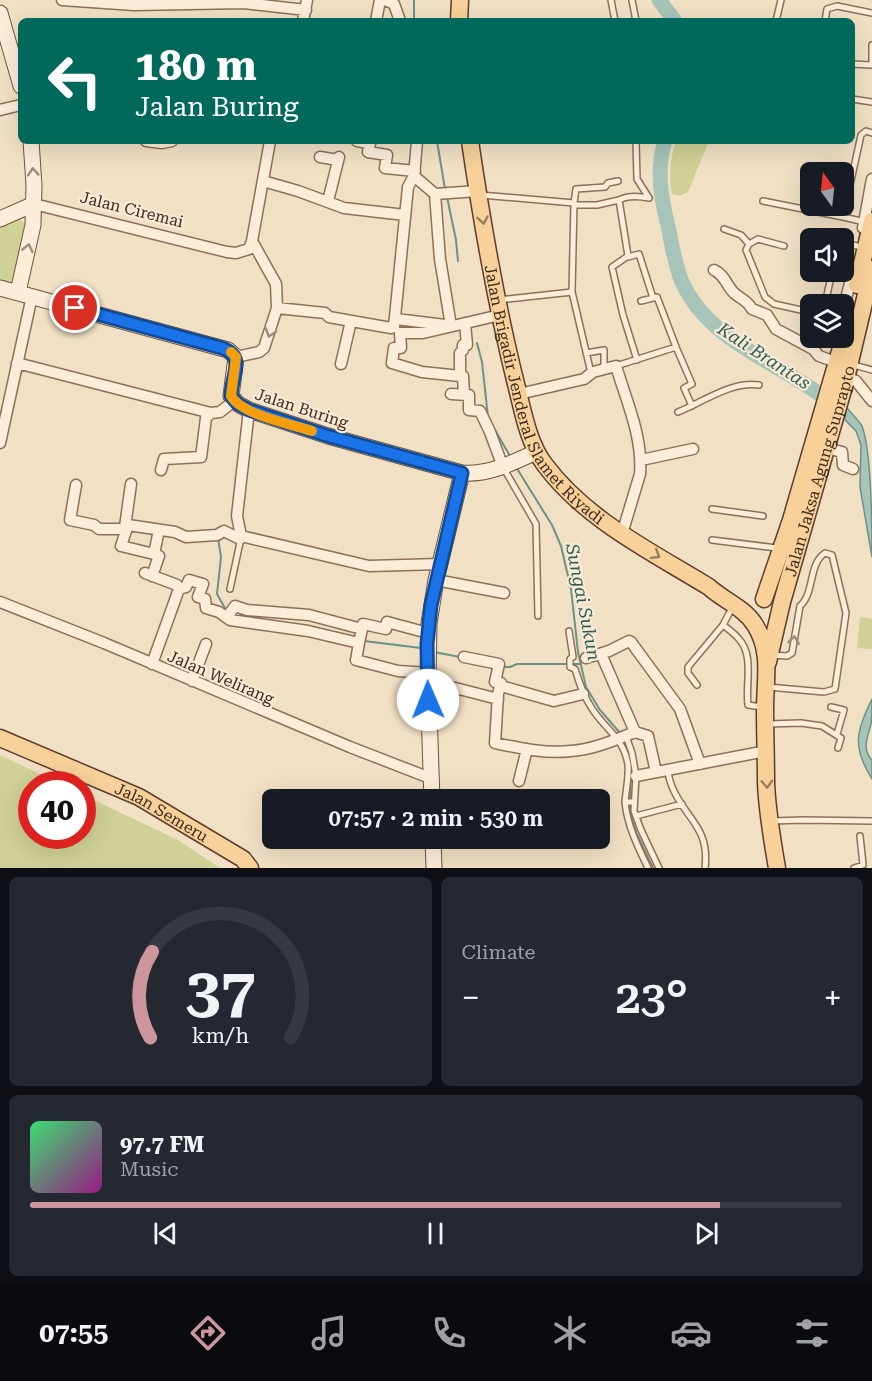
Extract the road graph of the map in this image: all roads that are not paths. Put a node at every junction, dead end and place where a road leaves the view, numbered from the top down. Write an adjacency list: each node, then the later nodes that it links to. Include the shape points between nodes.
1 (62, 0): 8 (street, via 134,5 244,3)
2 (380, 0): 10 (street)
3 (385, 0): 11 (street, via 394,4)
4 (460, 0): 12 (main road)
5 (611, 0): 13 (lane)
6 (632, 0): 14 (lane)
7 (781, 0): 15 (lane)
8 (305, 10)
9 (872, 13): 16 (lane, via 837,6 827,9)
10 (377, 18)
11 (399, 18)
12 (459, 18)
13 (614, 18)
14 (635, 18)
15 (777, 18)
16 (826, 18)
17 (1, 20): 21 (street)
18 (872, 45): 20 (lane)
19 (855, 64): 20 (lane)
20 (871, 65)
21 (18, 76)
22 (855, 99): 23 (lane)
23 (872, 102)
24 (18, 106): 25 (street)
25 (0, 110)
26 (872, 133): 46 (lane, via 866,131 861,135)
27 (31, 144): 43 (street, one-way to 27)
28 (269, 144): 36 (street)
29 (370, 144): 34 (street, via 368,152 387,155 385,168)
30 (417, 144): 34 (street)
31 (470, 144): 39 (main road, Jalan Brigadir Jenderal Slamet Riyadi)
32 (637, 144): 40 (lane, via 637,179 649,198)
33 (320, 157): 41 (street, via 339,159)
34 (415, 179): 38 (street); 45 (street)
35 (872, 179): 48 (street, Jalan Jaksa Agung Suprapto)
36 (263, 181): 41 (street); 50 (street)
37 (618, 181): 44 (lane, via 605,187 576,189)
38 (442, 193): 39 (street); 70 (street, via 440,259)
39 (478, 193): 44 (lane); 65 (main road, Jalan Brigadir Jenderal Slamet Riyadi, one-way to 65)
40 (619, 200): 44 (lane, via 597,205); 55 (lane)
41 (328, 201): 45 (street, via 344,208)
42 (763, 201): 46 (lane)
43 (34, 204): 47 (street); 50 (street, Jalan Ciremai, via 227,252 249,249); 60 (street, one-way to 43)
44 (574, 204): 59 (lane)
45 (405, 215): 67 (street)
46 (843, 217): 48 (lane)
47 (0, 219)
48 (869, 222): 54 (main road, Jalan Jaksa Agung Suprapto)
49 (724, 230): 51 (lane, via 741,235)
50 (252, 241): 64 (street, via 276,284)
51 (748, 244): 53 (lane, via 758,239); 66 (lane, via 746,250 765,297 774,304)
52 (854, 245): 54 (lane)
53 (784, 246)
54 (862, 248): 57 (main road, Jalan Jaksa Agung Suprapto)
55 (628, 256): 61 (lane, via 639,254); 76 (lane, via 612,267)
56 (714, 270): 83 (street, via 752,309 767,315 776,329 813,349)
57 (866, 274): 62 (main road, Jalan Jaksa Agung Suprapto); 83 (main road, Jalan Jaksa Agung Suprapto)
58 (0, 288): 60 (street)
59 (572, 292): 65 (lane); 74 (lane)
60 (25, 294): 75 (street, via 222,348); 77 (street)
61 (653, 298): 63 (lane); 71 (lane, via 657,297)
62 (854, 298)
63 (641, 301)
64 (277, 308): 68 (street, via 325,313); 75 (street, one-way to 75, via 264,348)
65 (498, 308): 69 (street); 88 (main road, Jalan Brigadir Jenderal Slamet Riyadi)
66 (800, 310)
67 (396, 319): 68 (street, via 391,328); 70 (street)
68 (351, 321): 78 (street)
69 (465, 323): 70 (street); 84 (street, via 467,345 460,352)
70 (451, 326): 84 (street, via 423,333 400,333 400,348 394,348 392,363 422,372)
71 (676, 347): 76 (lane); 91 (lane, via 692,384 684,388)
72 (838, 348): 83 (street, Jalan Jaksa Agung Suprapto)
73 (843, 348): 83 (main road, Jalan Jaksa Agung Suprapto)
74 (586, 353): 80 (lane, via 604,351); 82 (lane)
75 (236, 357): 89 (street, Jalan Buring, via 231,388)
76 (637, 360): 79 (lane)
77 (17, 363): 93 (street); 95 (street)
78 (340, 364)
79 (616, 366): 80 (street); 101 (street)
80 (604, 369): 82 (street)
81 (872, 370): 83 (lane)
82 (591, 373): 88 (street, via 584,379)
83 (841, 373): 90 (street, via 856,381); 96 (main road, Jalan Jaksa Agung Suprapto)
84 (460, 376): 87 (street)
85 (759, 385): 91 (lane, via 730,388)
86 (451, 394): 87 (street)
87 (464, 394): 102 (street, via 469,395 469,410 480,411)
88 (519, 394): 100 (main road, Jalan Brigadir Jenderal Slamet Riyadi)
89 (234, 401): 92 (street, Jalan Buring); 95 (street, via 220,412)
90 (872, 401)
91 (692, 406): 94 (lane)
92 (249, 410): 105 (street, Jalan Buring); 113 (street, via 237,516)
93 (3, 412): 97 (street)
94 (678, 412)
95 (210, 413): 104 (street, via 206,418 203,456 164,459)
96 (826, 425): 98 (main road, Jalan Jaksa Agung Suprapto); 115 (main road, Jalan Jaksa Agung Suprapto, via 788,520)
97 (0, 443)
98 (826, 448): 103 (street, via 842,452 843,465); 125 (main road, Jalan Jaksa Agung Suprapto)
99 (693, 449): 101 (street)
100 (529, 455): 102 (street, Jalan Buring); 112 (main road, Jalan Brigadir Jenderal Slamet Riyadi, via 585,507)
101 (641, 460): 112 (street)
102 (506, 466): 105 (street, Jalan Buring); 128 (lane, via 536,524)
103 (853, 469)
104 (161, 470)
105 (462, 473): 117 (street)
106 (131, 484): 110 (street)
107 (76, 485): 110 (street, via 70,520 99,529)
108 (712, 509): 109 (lane)
109 (763, 516)
110 (126, 526): 111 (street); 116 (street, via 121,546)
111 (159, 530): 113 (street, via 186,537 224,531); 116 (street)
112 (622, 534): 119 (main road, Jalan Brigadir Jenderal Slamet Riyadi, one-way to 119)
113 (241, 538): 117 (street, via 369,566); 121 (lane)
114 (712, 540): 115 (lane)
115 (782, 548): 123 (main road, Jalan Jaksa Agung Suprapto)
116 (154, 554): 120 (street, via 159,555 148,575)
117 (440, 564): 118 (street)
118 (436, 580): 122 (street); 131 (street)
119 (709, 587): 123 (main road, Jalan Brigadir Jenderal Slamet Riyadi, via 754,605); 126 (main road, Jalan Brigadir Jenderal Slamet Riyadi)
120 (179, 589): 127 (street, via 186,587 189,580 203,584 198,597 205,599 206,608); 138 (street)
121 (230, 589)
122 (504, 593)
123 (764, 599): 125 (main road, via 769,609)
124 (0, 602): 138 (street, Jalan Welirang)
125 (792, 604): 137 (main road, Jalan Jaksa Agung Suprapto); 143 (lane, via 806,600 818,561 825,554 832,555 846,613 835,689 824,692)
126 (734, 606): 129 (lane); 137 (main road, Jalan Brigadir Jenderal Slamet Riyadi, via 753,622)
127 (229, 615): 132 (street, via 230,620); 132 (street, via 236,606 292,612)
128 (538, 616)
129 (723, 625): 141 (lane, via 688,667); 147 (lane, via 742,644 748,669 748,705)
130 (569, 631): 144 (lane, via 573,657 570,663)
131 (428, 633): 132 (street, via 387,622 386,629 363,624); 139 (street)
132 (360, 638): 139 (street, via 356,660)
133 (206, 644): 140 (street)
134 (601, 654): 136 (street); 149 (street); 155 (street, via 631,642 680,709)
135 (464, 657): 142 (street, via 500,664 495,682)
136 (586, 658)
137 (769, 659): 143 (main road)
138 (152, 664): 140 (street, Jalan Welirang)
139 (428, 677): 145 (street); 159 (street)
140 (192, 681): 159 (street, Jalan Welirang)
141 (697, 685)
142 (501, 686): 144 (street, via 554,701); 145 (street)
143 (766, 686): 147 (main road)
144 (583, 694): 149 (lane, via 592,709)
145 (498, 699): 153 (street, via 495,743)
146 (831, 707): 148 (lane, via 844,710)
147 (766, 716): 148 (lane, via 822,726); 154 (main road)
148 (837, 734): 152 (lane, via 841,738)
149 (626, 736): 153 (street, via 569,752); 157 (street, via 648,735); 158 (lane); 162 (lane)
150 (0, 738): 170 (main road, Jalan Semeru, via 139,797 243,859)
151 (0, 746): 169 (main road, Jalan Semeru, via 132,804)
152 (838, 748)
153 (526, 749): 160 (street)
154 (766, 751): 155 (street); 165 (main road, one-way to 165)
155 (700, 764): 156 (street)
156 (667, 770): 157 (street); 163 (lane)
157 (656, 772): 158 (street)
158 (636, 776): 162 (lane)
159 (430, 778): 161 (street)
160 (519, 781)
161 (431, 789)
162 (629, 802): 164 (lane); 172 (lane, via 628,820)
163 (682, 804): 164 (lane); 174 (lane, via 702,834)
164 (636, 816): 173 (lane)
165 (769, 821): 166 (lane); 175 (main road)
166 (872, 821)
167 (860, 836): 176 (lane, via 863,865)
168 (433, 849): 171 (street)
169 (243, 868)
170 (250, 868)
171 (434, 868)
172 (648, 868)
173 (659, 868)
174 (705, 868)
175 (777, 868)
176 (854, 868)

